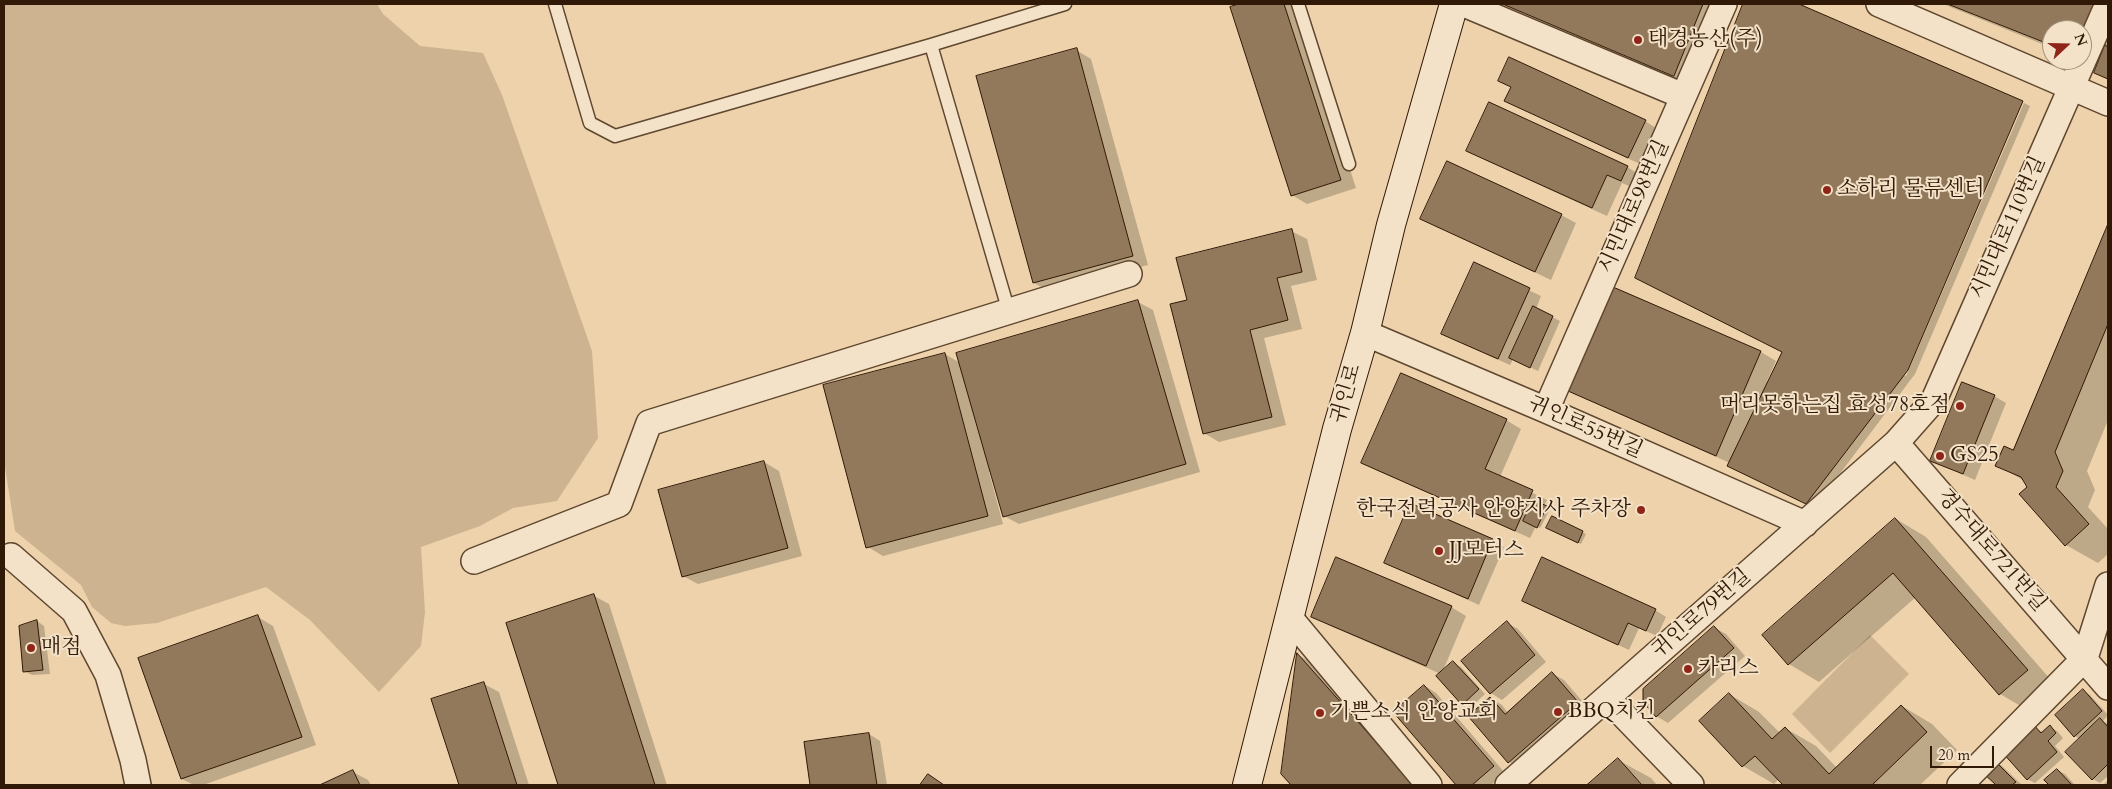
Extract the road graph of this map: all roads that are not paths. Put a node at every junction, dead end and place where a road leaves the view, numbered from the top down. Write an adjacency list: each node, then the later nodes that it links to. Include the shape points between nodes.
1 (554, 4): 9 (lane, via 590,123 615,136)
2 (1065, 4): 9 (lane)
3 (1298, 4): 13 (lane)
4 (1454, 4): 16 (street, 귀인로, via 1391,225)
5 (1464, 4): 11 (street)
6 (1724, 4): 11 (street, 시민대로98번길)
7 (1879, 4): 10 (street)
8 (2108, 4): 10 (street, 시민대로110번길)
9 (931, 45): 15 (lane)
10 (2072, 87): 12 (street); 18 (street, 시민대로110번길, via 1934,400)
11 (1684, 96): 17 (street, 시민대로98번길)
12 (2108, 102)
13 (1349, 164)
14 (1130, 274): 15 (street)
15 (1010, 312): 21 (street, via 649,423 619,504)
16 (1364, 334): 17 (street, 귀인로55번길); 23 (street, 귀인로)
17 (1546, 410): 19 (street, 귀인로55번길)
18 (1896, 443): 19 (street, 귀인로79번길); 24 (street, 경수대로721번길)
19 (1805, 524): 26 (street, 귀인로79번길)
20 (11, 556): 27 (street, via 74,611 108,674)
21 (474, 561)
22 (2108, 585): 24 (street)
23 (1290, 618): 28 (street, 귀인로); 29 (street)
24 (2085, 658): 25 (street, 경수대로721번길); 32 (street)
25 (2108, 687)
26 (1607, 698): 30 (street, 귀인로79번길); 31 (street)
27 (138, 785)
28 (1247, 785)
29 (1429, 785)
30 (1508, 785)
31 (1691, 785)
32 (1960, 785)

